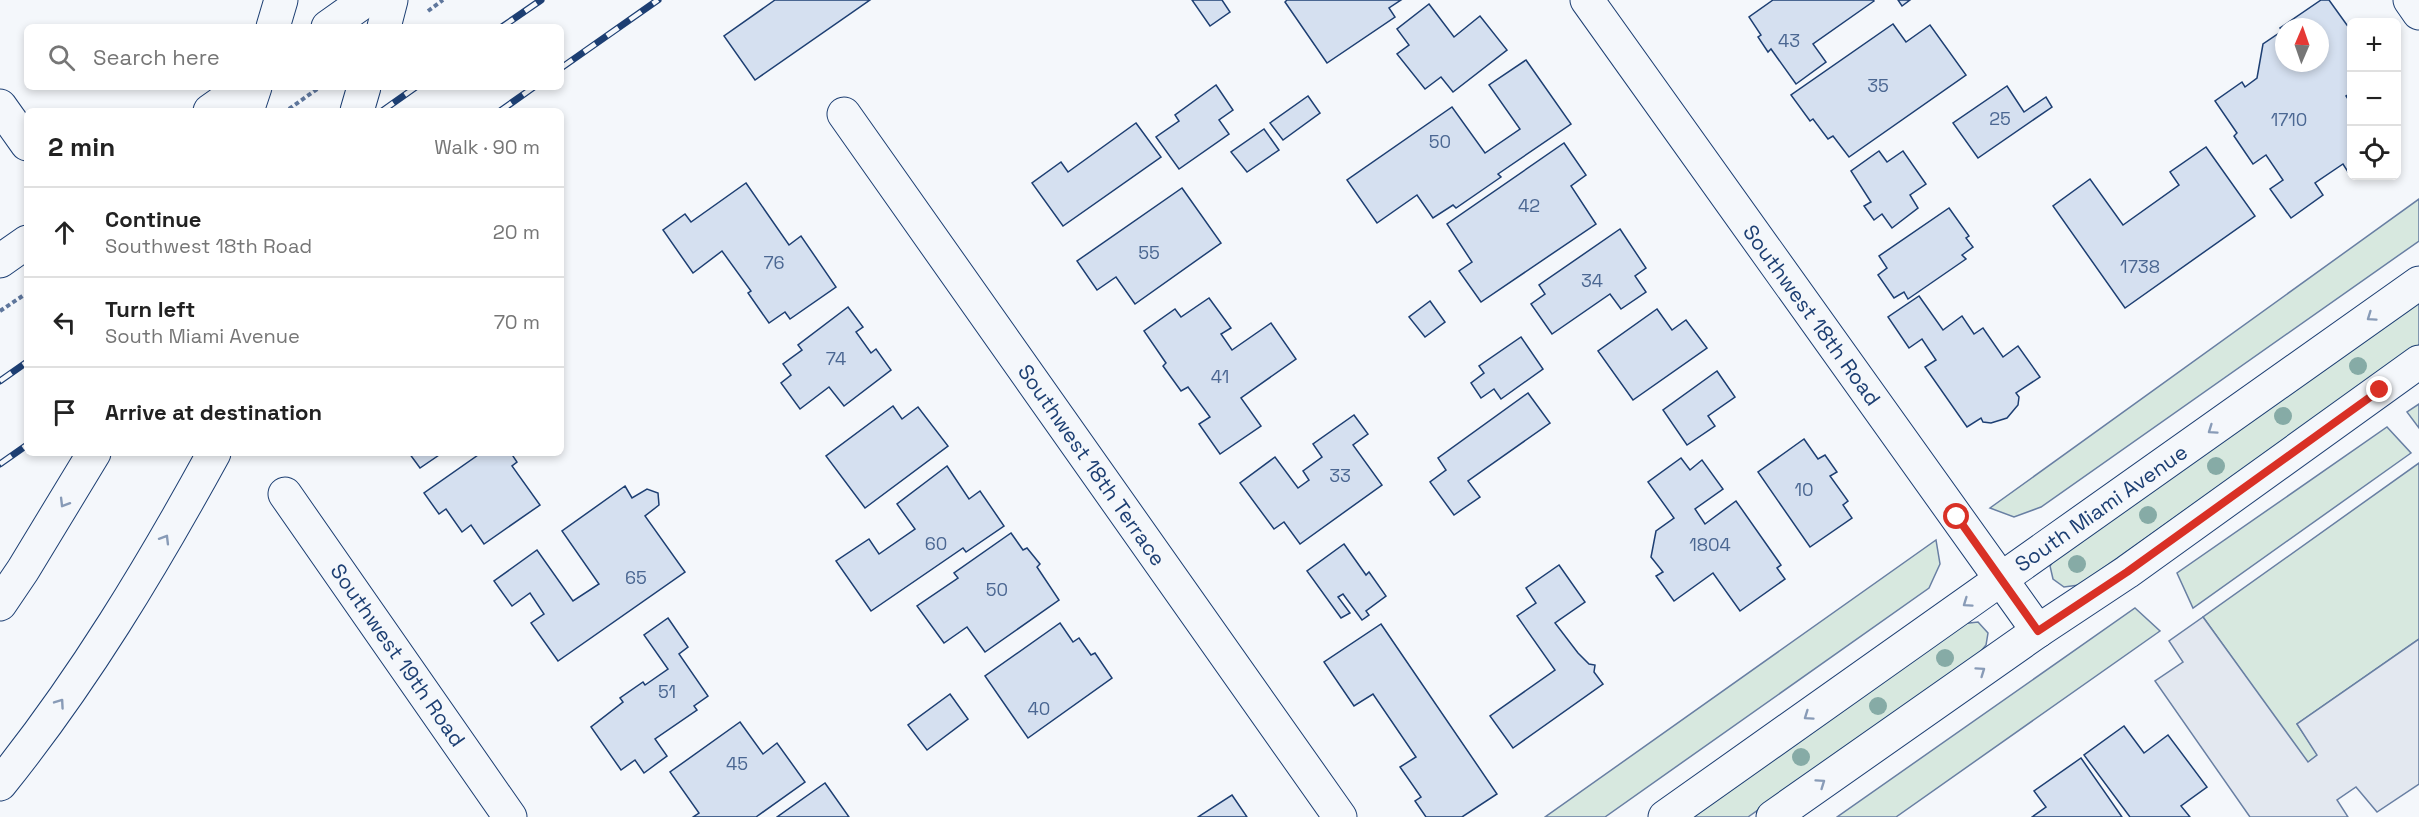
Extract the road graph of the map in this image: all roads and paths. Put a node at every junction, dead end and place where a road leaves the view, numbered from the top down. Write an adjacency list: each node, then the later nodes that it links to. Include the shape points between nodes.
1 (281, 0): 7 (main road)
2 (366, 0): 8 (main road)
3 (391, 0): 9 (main road)
4 (1587, 0): 30 (main road, Southwest 18th Road)
5 (2410, 0): 6 (main road)
6 (2419, 13)
7 (274, 24)
8 (332, 24)
9 (385, 24)
10 (240, 90): 15 (main road)
11 (254, 90): 16 (main road)
12 (316, 90): 17 (path)
13 (363, 90): 18 (main road)
14 (0, 106): 20 (main road)
15 (214, 108)
16 (248, 108)
17 (290, 108)
18 (358, 108)
19 (844, 114): 35 (main road, Southwest 18th Terrace)
20 (24, 140)
21 (24, 244): 22 (main road)
22 (0, 261)
23 (2419, 283): 30 (main road, South Miami Avenue, one-way to 30)
24 (24, 294): 25 (path)
25 (0, 311)
26 (2419, 362): 32 (main road, via 2127,572)
27 (92, 456): 31 (main road, one-way to 31)
28 (212, 456): 33 (main road, one-way to 28, via 108,634)
29 (285, 494): 34 (main road, Southwest 19th Road)
30 (2001, 579): 32 (main road, Southwest 18th Road); 36 (main road, South Miami Avenue, one-way to 36)
31 (0, 603)
32 (2038, 631): 37 (main road, one-way to 32)
33 (0, 784)
34 (510, 817)
35 (1340, 817)
36 (1665, 817)
37 (1773, 817)

